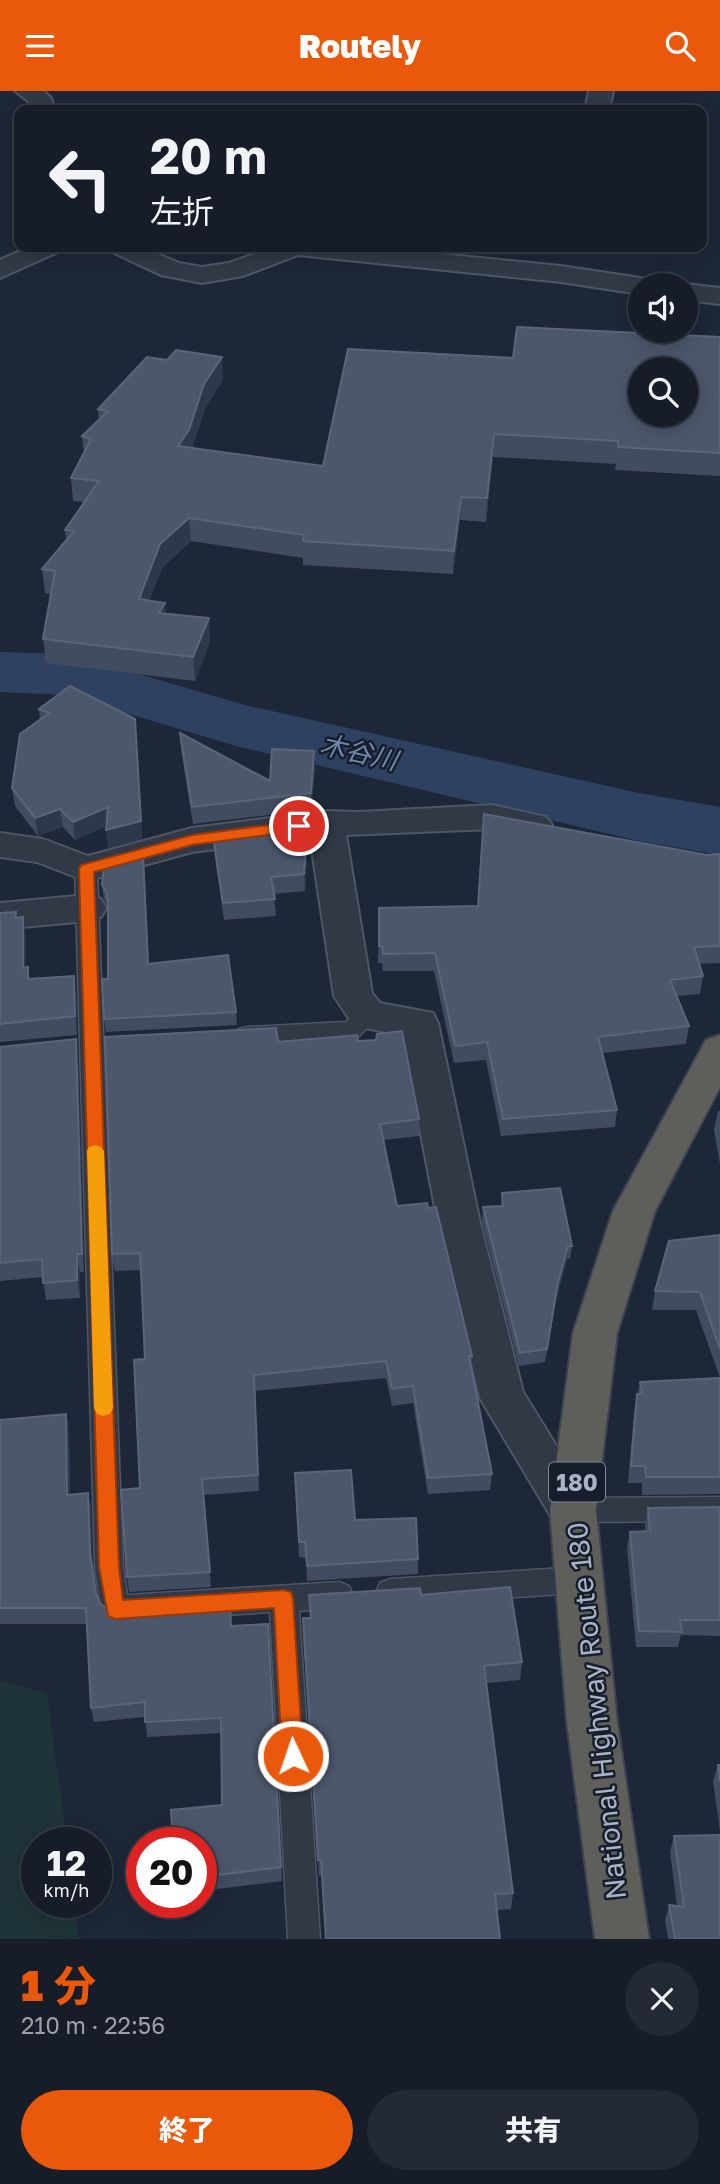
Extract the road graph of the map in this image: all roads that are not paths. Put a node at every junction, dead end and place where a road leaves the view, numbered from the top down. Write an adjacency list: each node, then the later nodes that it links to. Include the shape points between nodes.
1 (27, 91): 2 (street)
2 (41, 105)
3 (38, 252): 8 (street)
4 (132, 252): 5 (street, via 172,270 205,275 249,267)
5 (284, 252)
6 (344, 252): 9 (street)
7 (565, 252): 9 (street)
8 (0, 270)
9 (561, 274): 10 (street)
10 (628, 284)
11 (698, 293): 12 (street)
12 (720, 296)
13 (326, 823): 14 (street, via 492,817); 16 (street, via 192,840); 19 (street, via 353,996)
14 (572, 832)
15 (0, 845): 16 (street, via 43,851)
16 (86, 869): 17 (lane)
17 (88, 908): 18 (street); 22 (lane)
18 (0, 916)
19 (369, 1016): 20 (lane, via 351,1030); 25 (street, via 419,1023 459,1223 502,1398)
20 (228, 1036)
21 (119, 1042): 22 (lane)
22 (78, 1045): 27 (lane, via 115,1609)
23 (720, 1050): 25 (highway, National Highway Route 180 / 180, via 634,1210 598,1320)
24 (720, 1509): 25 (lane)
25 (573, 1510): 26 (highway, National Highway Route 180 / 180)
26 (579, 1580): 27 (lane); 29 (highway, National Highway Route 180 / 180, via 592,1722)
27 (284, 1599): 28 (lane)
28 (304, 1939)
29 (622, 1939)

